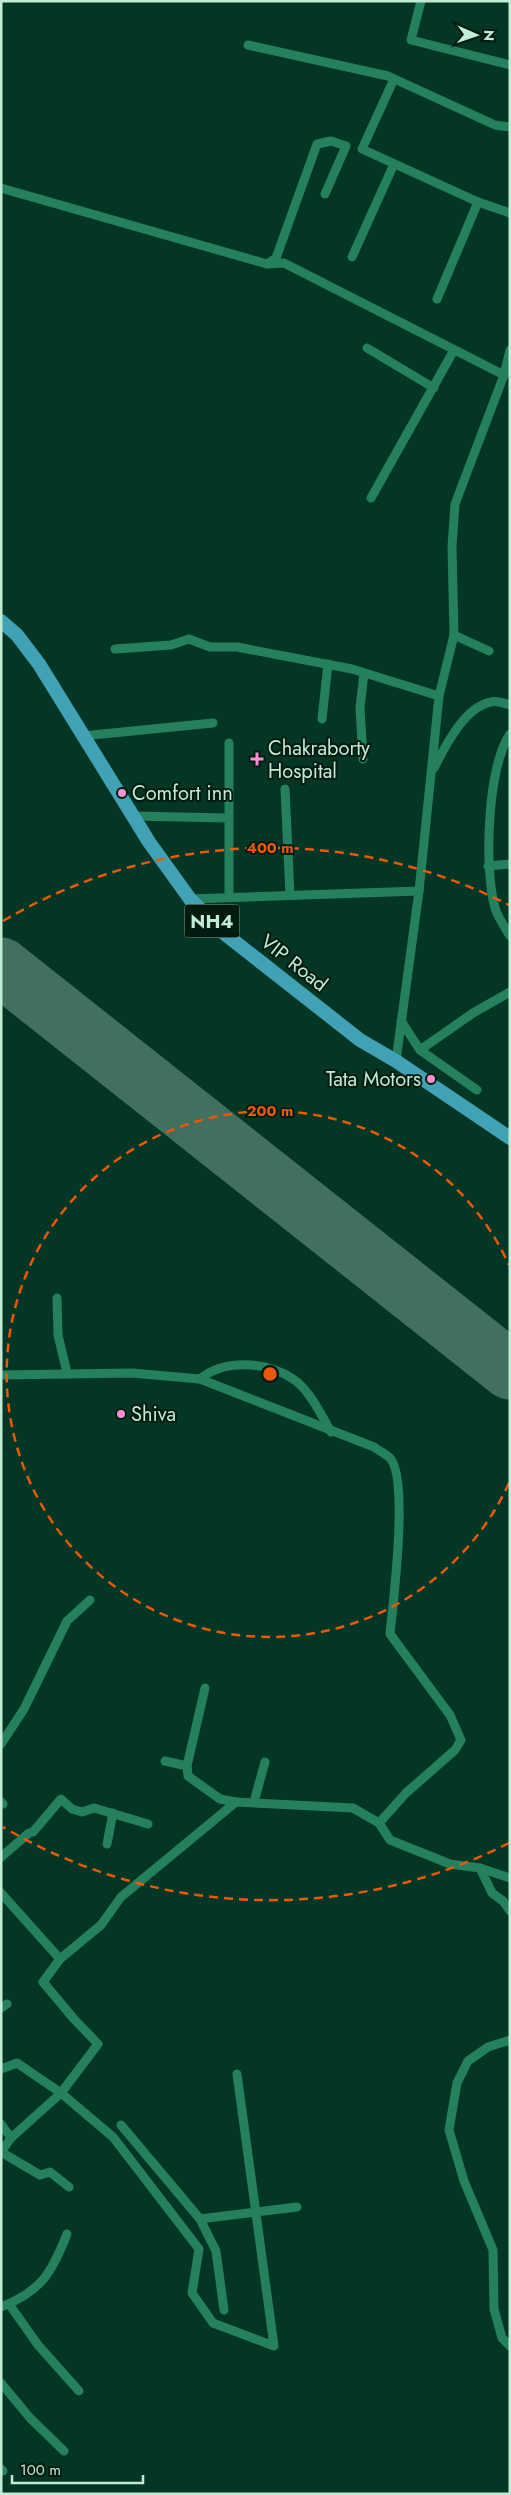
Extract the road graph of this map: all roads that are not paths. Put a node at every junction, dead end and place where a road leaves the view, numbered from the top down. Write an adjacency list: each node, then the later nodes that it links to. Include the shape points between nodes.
1 (421, 1): 3 (street, via 411,40)
2 (248, 45): 4 (street)
3 (510, 65)
4 (394, 79): 5 (street, via 495,125); 6 (street, via 362,149)
5 (510, 127)
6 (394, 164): 9 (street); 11 (street)
7 (1, 188): 12 (street)
8 (325, 194): 12 (street, via 346,146 330,141 317,144 276,258)
9 (478, 202): 10 (street); 13 (street)
10 (510, 213)
11 (352, 257)
12 (267, 264): 15 (street, via 284,263)
13 (437, 299)
14 (367, 348): 18 (street)
15 (454, 350): 17 (street); 18 (street)
16 (510, 350): 17 (street)
17 (504, 375): 21 (street, via 455,504 452,547)
18 (434, 388): 19 (street)
19 (372, 498)
20 (1, 621): 31 (highway, VIP Road / NH4, via 17,635 39,664)
21 (454, 635): 23 (street); 26 (street)
22 (115, 649): 24 (street, via 171,645 189,639 210,646 237,647)
23 (489, 651)
24 (328, 664): 25 (street); 28 (street)
25 (364, 673): 26 (street); 33 (street, via 360,708)
26 (438, 696): 34 (street)
27 (510, 704): 34 (street, via 491,702 476,708 450,737)
28 (322, 719)
29 (213, 724): 31 (street)
30 (510, 734): 39 (street, via 504,741 493,790)
31 (82, 736): 36 (highway, VIP Road / NH4)
32 (229, 743): 37 (street)
33 (363, 758)
34 (431, 774): 40 (street)
35 (286, 789): 41 (street)
36 (132, 816): 37 (street); 43 (highway, VIP Road / NH4)
37 (228, 818): 42 (street)
38 (510, 864): 39 (street)
39 (488, 866): 44 (street, via 496,909)
40 (419, 891): 41 (street); 46 (street)
41 (290, 895): 42 (street)
42 (230, 897): 43 (street)
43 (190, 898): 48 (highway, VIP Road / NH4, via 225,934 255,958 360,1040)
44 (510, 936)
45 (510, 992): 47 (street)
46 (401, 1022): 47 (street); 48 (street)
47 (420, 1050): 49 (street)
48 (396, 1061): 50 (highway, VIP Road / NH4)
49 (477, 1090)
50 (510, 1138)
51 (57, 1298): 52 (street, via 58,1335)
52 (67, 1373): 53 (street); 54 (street, via 132,1373)
53 (1, 1375)
54 (200, 1379): 55 (street); 55 (street, via 210,1370 237,1364 268,1368 294,1379)
55 (331, 1432): 65 (street, via 374,1448 391,1459 398,1483 398,1558 390,1634 450,1715 461,1740 455,1750 406,1793)
56 (90, 1600): 58 (street, via 67,1621 24,1709)
57 (205, 1688): 61 (street)
58 (1, 1744)
59 (165, 1761): 61 (street)
60 (265, 1762): 63 (street)
61 (187, 1766): 62 (street, via 188,1776 220,1799)
62 (236, 1802): 63 (street); 73 (street, via 122,1897 101,1925)
63 (254, 1802): 65 (street, via 353,1808)
64 (113, 1813): 66 (street); 67 (street); 68 (street, via 94,1808 82,1812 72,1810 61,1800 33,1832)
65 (379, 1823): 69 (street, via 390,1840 450,1864)
66 (148, 1824)
67 (107, 1844)
68 (1, 1857)
69 (480, 1868): 70 (street); 72 (street, via 492,1893)
70 (510, 1878)
71 (1, 1893): 73 (street)
72 (510, 1911)
73 (60, 1959): 77 (street, via 43,1982 98,2044)
74 (510, 2040): 89 (street, via 488,2047 468,2061 457,2083 450,2130 464,2182 494,2250 494,2309 502,2338)
75 (1, 2069): 77 (street, via 17,2063)
76 (237, 2074): 84 (street)
77 (61, 2093): 80 (street); 84 (street, via 113,2137 199,2249 192,2293 213,2323 274,2346)
78 (1, 2124): 80 (street)
79 (121, 2125): 85 (street)
80 (11, 2138): 81 (street)
81 (1, 2152): 82 (street, via 40,2175 50,2172)
82 (69, 2187)
83 (296, 2207): 84 (street)
84 (255, 2212): 85 (street)
85 (200, 2219): 88 (street, via 216,2251)
86 (68, 2234): 87 (street, via 49,2274 33,2289)
87 (5, 2305): 91 (street)
88 (224, 2310)
89 (510, 2346)
90 (1, 2383): 92 (street, via 30,2418)
91 (79, 2391)
92 (64, 2451)

